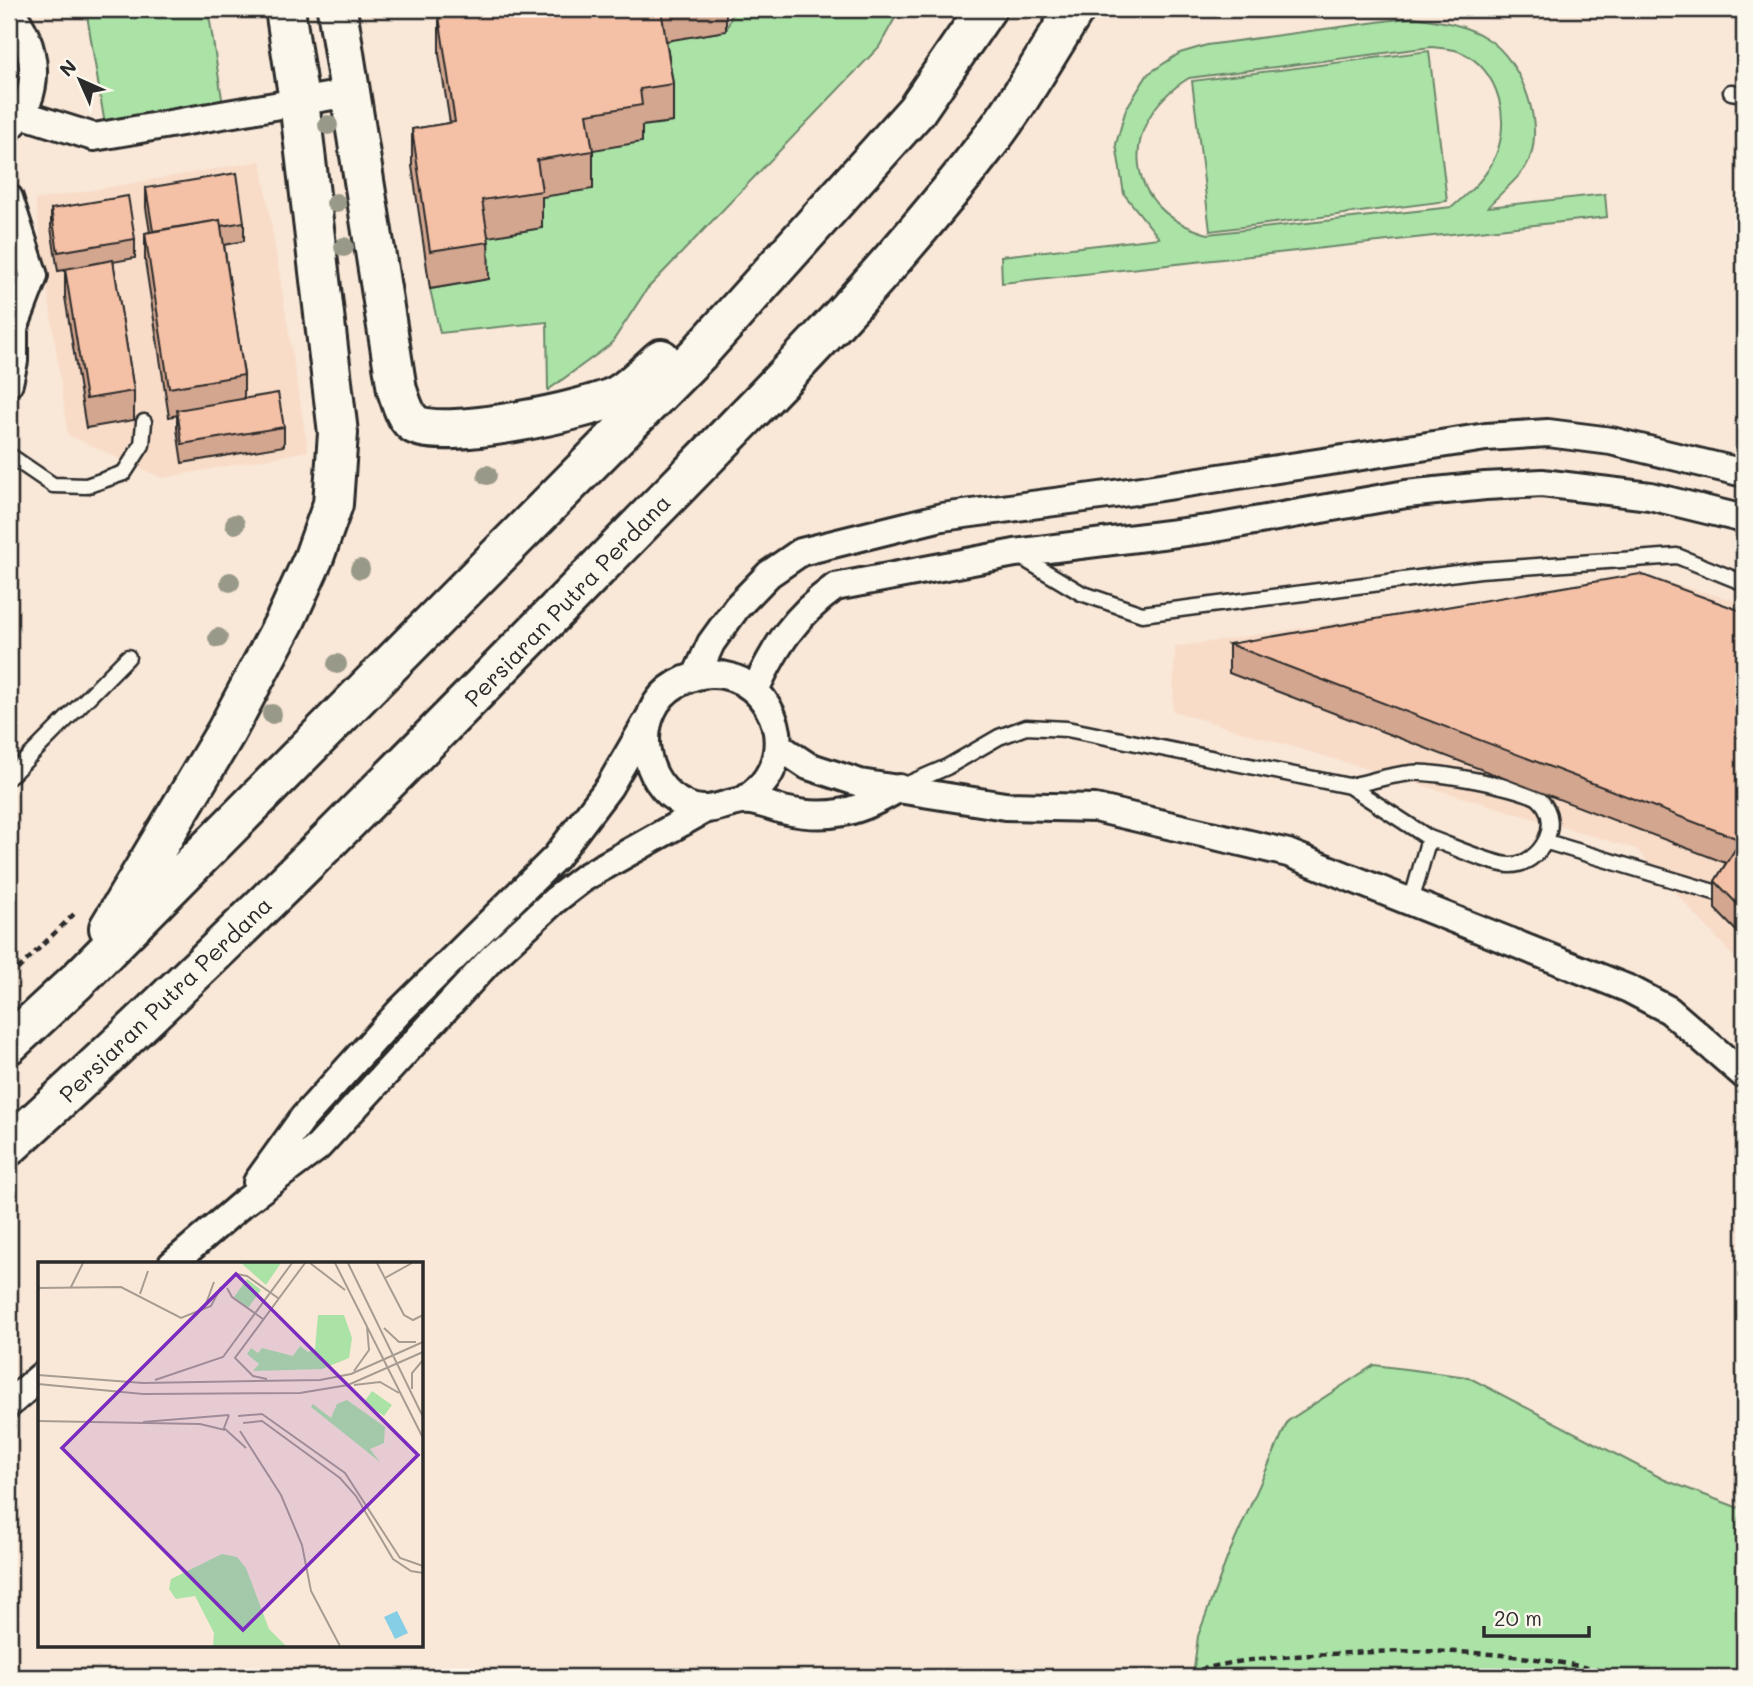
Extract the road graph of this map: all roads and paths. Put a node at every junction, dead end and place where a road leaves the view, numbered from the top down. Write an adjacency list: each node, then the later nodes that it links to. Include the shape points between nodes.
1 (285, 9): 7 (main road)
2 (337, 9): 6 (main road)
3 (986, 9): 10 (main road, via 916,111)
4 (1075, 9): 36 (main road, Persiaran Putra Perdana, via 986,146 876,277 436,733 131,1035)
5 (9, 10): 8 (street, via 30,44 34,68 31,92)
6 (350, 93): 7 (street); 10 (main road, via 397,390 413,424 428,431 574,412 620,394)
7 (299, 100): 8 (street, via 94,136); 33 (main road, via 338,433 333,504 285,621 226,732)
8 (15, 121)
9 (9, 198): 11 (street, via 34,276)
10 (810, 230): 33 (main road, via 700,352)
11 (12, 324): 12 (street, via 14,361)
12 (9, 383)
13 (144, 422): 14 (lane, via 142,445 124,473 86,486 53,485)
14 (9, 455)
15 (1744, 473): 20 (street, via 1611,441 1548,433 1511,435 942,517 801,552 769,574 737,607 711,643)
16 (1744, 519): 17 (street, via 1650,496 1530,484 1406,494 1209,529)
17 (1015, 553): 18 (lane, via 1081,593 1142,614 1479,570 1677,556); 21 (street, via 835,587 788,628)
18 (1744, 583)
19 (128, 657): 24 (lane)
20 (696, 676): 21 (street, via 717,674); 22 (street, via 676,684)
21 (755, 690): 23 (street, via 776,725)
22 (649, 718): 28 (street, via 645,742 649,766 662,786 687,806); 37 (street, via 609,787 556,857 400,1011 303,1118)
23 (778, 746): 26 (street, via 836,777); 27 (street, via 768,778)
24 (9, 777)
25 (1349, 786): 26 (lane, via 1067,729 1026,727); 29 (lane); 30 (lane, via 1414,772 1516,788 1540,799 1550,816)
26 (899, 788): 27 (street, via 872,805 841,815 787,811); 32 (street, via 1005,806 1095,808 1173,825 1288,853)
27 (744, 800): 28 (street)
28 (704, 810): 37 (street, via 585,877 555,900 492,958 318,1147)
29 (1429, 838): 30 (lane, via 1508,865 1528,861); 32 (lane)
30 (1547, 842): 31 (lane)
31 (1724, 895)
32 (1411, 902): 35 (street, via 1629,989 1669,1010)
33 (77, 981): 34 (main road)
34 (9, 1044)
35 (1744, 1075)
36 (9, 1146)
37 (242, 1204): 38 (street)
38 (174, 1262)
39 (38, 1379): 40 (street)
40 (9, 1404)
41 (1177, 1677): 42 (path, via 1212,1664 1269,1657 1399,1650 1502,1653)
42 (1625, 1677)

